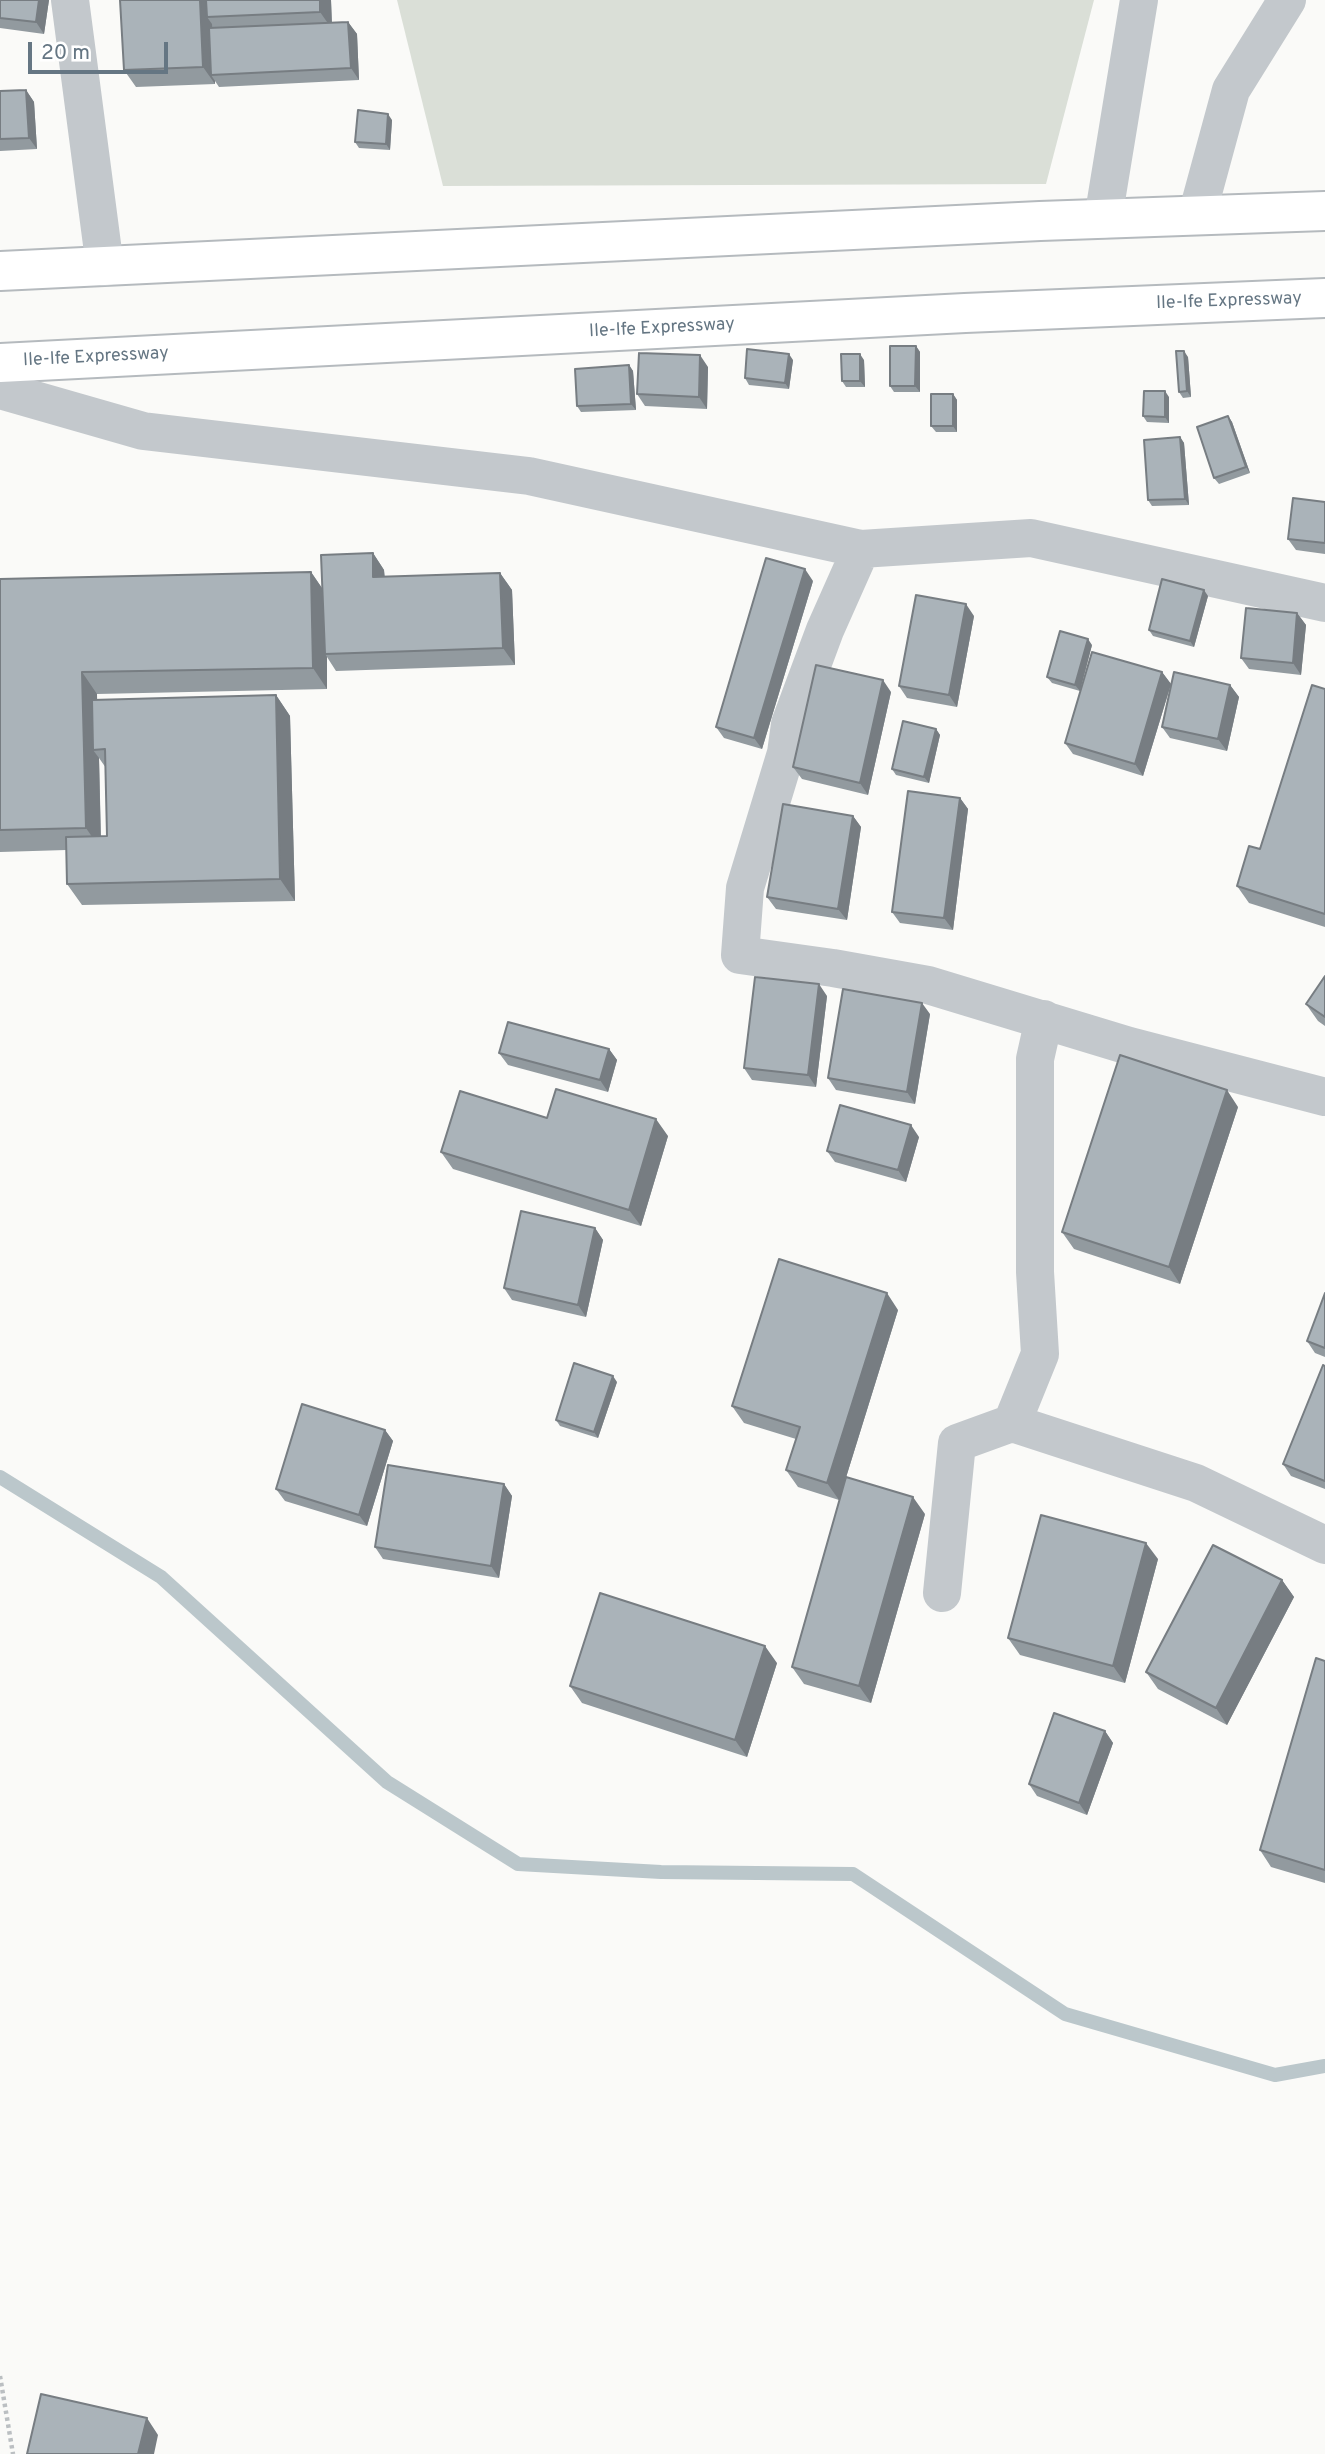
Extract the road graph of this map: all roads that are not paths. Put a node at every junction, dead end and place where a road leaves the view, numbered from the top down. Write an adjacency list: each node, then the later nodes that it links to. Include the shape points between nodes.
1 (70, 0): 7 (street)
2 (1139, 0): 6 (street)
3 (1287, 0): 5 (street, via 1231,90)
4 (1325, 211): 5 (main road)
5 (1197, 215): 6 (main road)
6 (1103, 219): 7 (main road)
7 (105, 267): 8 (main road)
8 (0, 271)
9 (1325, 298): 10 (main road, Ile-Ife Expressway)
10 (0, 363)
11 (0, 390): 12 (street, via 143,431 529,476)
12 (862, 549): 13 (street, via 1031,538); 14 (street, via 790,724 786,752 745,888 740,956 928,985)
13 (1325, 603)
14 (1044, 1019): 15 (street); 16 (street, via 1035,1059 1035,1272 1040,1354)
15 (1325, 1097)
16 (1012, 1423): 17 (street, via 1196,1483); 18 (street, via 957,1443)
17 (1325, 1545)
18 (942, 1594)

